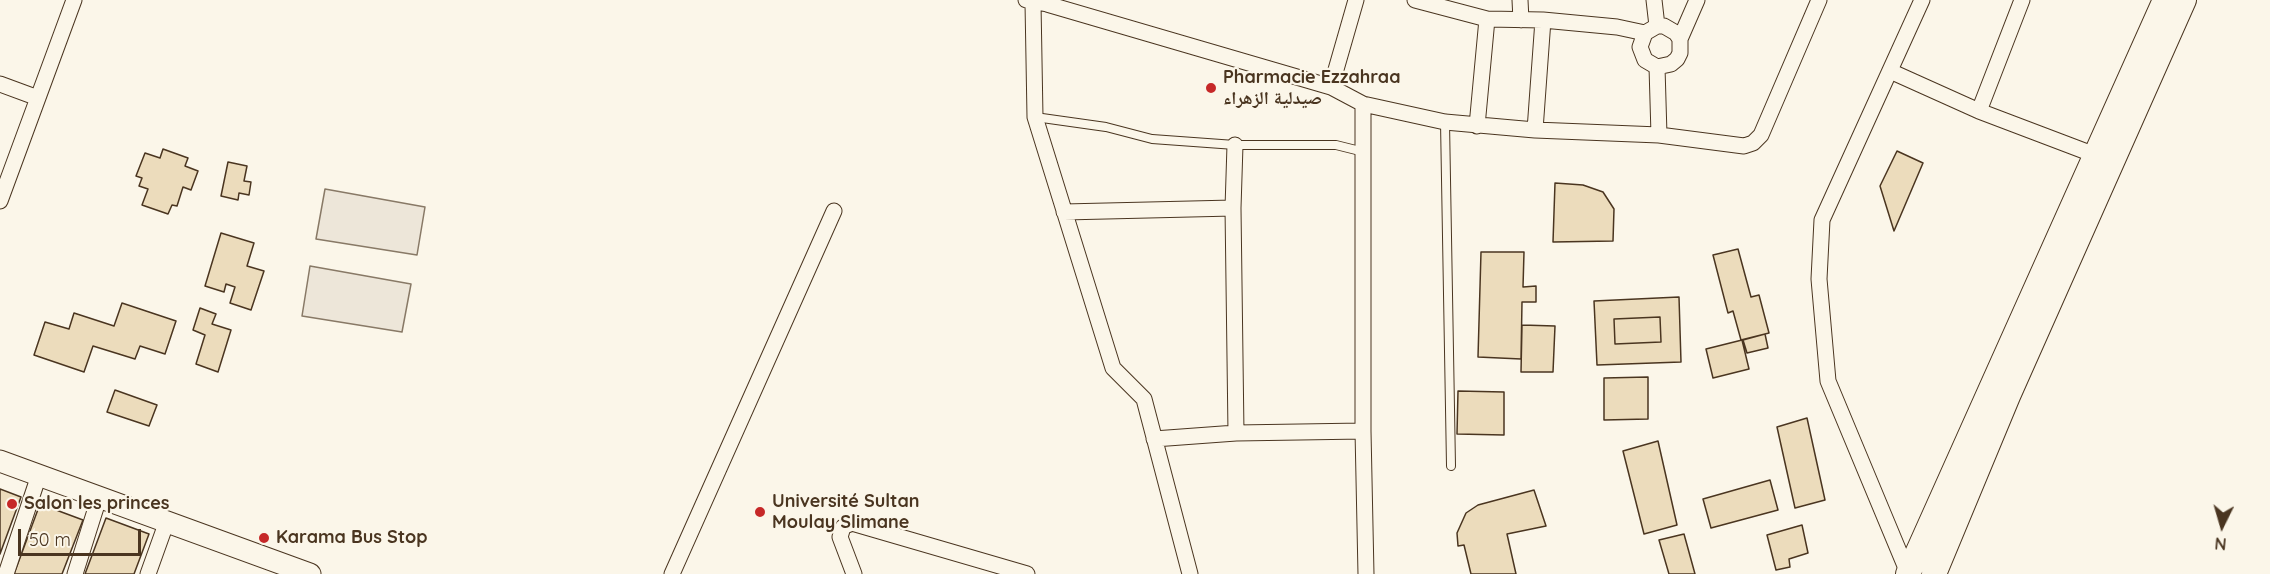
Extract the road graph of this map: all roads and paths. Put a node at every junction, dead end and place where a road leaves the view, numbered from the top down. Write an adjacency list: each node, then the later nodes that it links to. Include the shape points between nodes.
1 (74, 0): 22 (street)
2 (1356, 0): 21 (street)
3 (1415, 0): 13 (street)
4 (1520, 0): 14 (street)
5 (1654, 0): 16 (street)
6 (1697, 0): 17 (street)
7 (1819, 0): 29 (street, via 1761,135 1753,144)
8 (1922, 0): 19 (street)
9 (2022, 0): 24 (street)
10 (2165, 0): 32 (main road)
11 (2184, 0): 55 (main road, via 2007,396)
12 (1039, 2): 21 (street); 25 (street)
13 (1487, 19): 14 (street); 27 (street)
14 (1521, 20): 15 (street)
15 (1543, 20): 16 (street); 28 (street)
16 (1651, 30): 17 (street, via 1671,28); 18 (street, via 1641,40 1641,54)
17 (1680, 39): 18 (street, via 1677,59)
18 (1658, 67): 29 (street)
19 (1890, 71): 24 (street); 54 (street, via 1822,220 1819,279 1828,381)
20 (0, 84): 22 (street)
21 (1331, 87): 23 (street)
22 (38, 98): 33 (street)
23 (1363, 104): 26 (street); 31 (street)
24 (1979, 111): 32 (street)
25 (1035, 117): 30 (lane, via 1106,127 1152,139); 36 (street)
26 (1445, 122): 27 (street); 41 (lane)
27 (1477, 126): 28 (street)
28 (1535, 130): 29 (street)
29 (1659, 135)
30 (1235, 145): 31 (lane, via 1336,145); 34 (street)
31 (1364, 152): 37 (street)
32 (2095, 155): 54 (main road)
33 (0, 201)
34 (1233, 208): 36 (street); 38 (street)
35 (834, 211): 49 (street)
36 (1064, 212): 39 (street, via 1113,368 1144,399)
37 (1363, 431): 38 (street); 53 (street)
38 (1236, 433): 39 (street)
39 (1154, 439): 52 (street)
40 (0, 461): 42 (street)
41 (1450, 466)
42 (39, 475): 43 (street); 45 (street)
43 (99, 498): 44 (street); 46 (street)
44 (167, 520): 47 (street); 48 (street)
45 (6, 574)
46 (75, 574)
47 (148, 574)
48 (310, 574)
49 (672, 574)
50 (854, 574): 51 (street, via 840,537 843,527 852,523)
51 (1027, 574)
52 (1190, 574)
53 (1366, 574)
54 (1908, 574)
55 (1934, 574)

